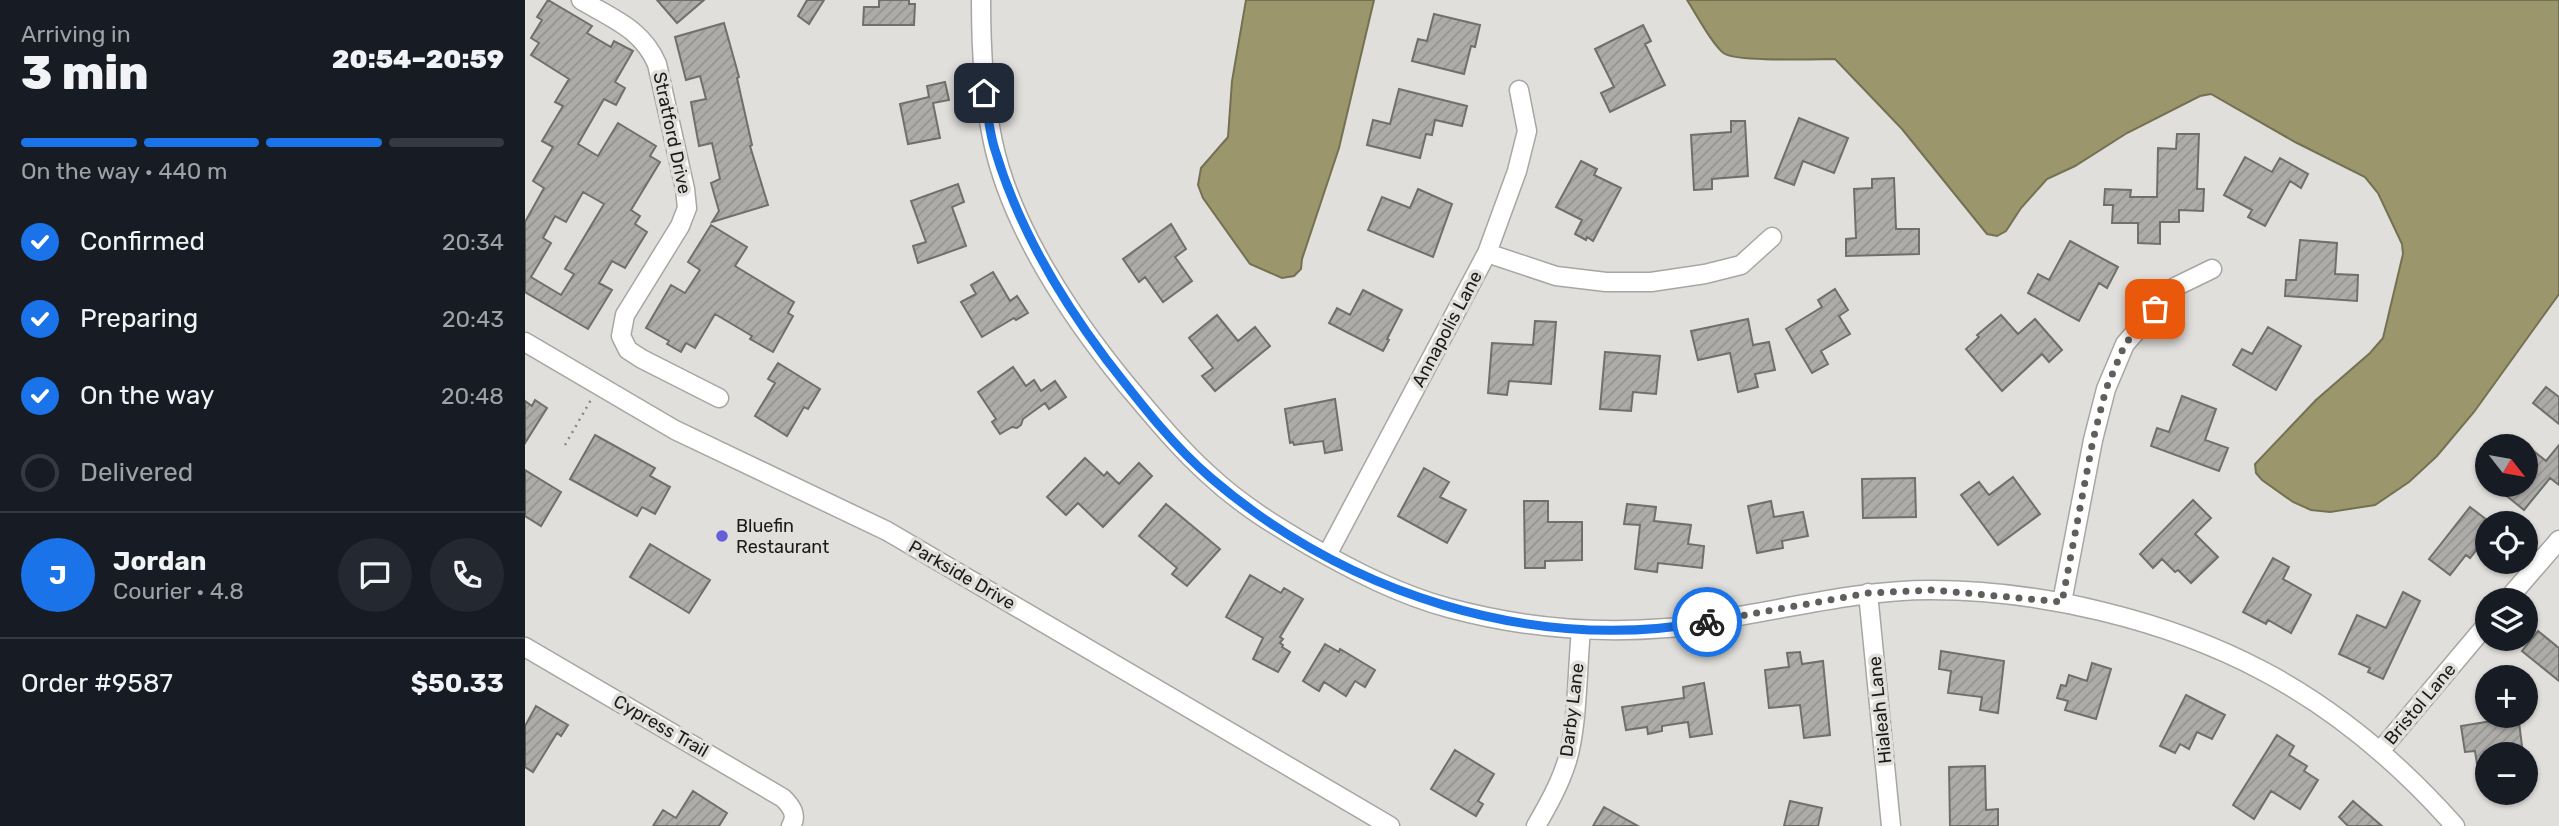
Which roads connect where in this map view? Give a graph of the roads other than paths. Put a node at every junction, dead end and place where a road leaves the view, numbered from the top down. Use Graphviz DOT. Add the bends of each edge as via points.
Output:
graph roads {
  1 [pos="581,0"];
  2 [pos="981,0"];
  3 [pos="1519,90"];
  4 [pos="1772,237"];
  5 [pos="1487,253"];
  6 [pos="2212,269"];
  7 [pos="525,342"];
  8 [pos="719,398"];
  9 [pos="2559,540"];
  10 [pos="1327,555"];
  11 [pos="2517,588"];
  12 [pos="1868,593"];
  13 [pos="2062,602"];
  14 [pos="1581,630"];
  15 [pos="2475,638"];
  16 [pos="525,647"];
  17 [pos="2380,751"];
  18 [pos="792,818"];
  19 [pos="1390,826"];
  20 [pos="1536,826"];
  21 [pos="1891,826"];
  22 [pos="2455,826"];
  1 -- 8 [label="street, Stratford Drive" via="639,35 650,47 685,189 687,208 680,226 625,316 621,336 628,349 642,359"];
  2 -- 10 [label="street" via="984,93 994,148 1014,205 1075,317 1162,428 1209,476 1263,519"];
  3 -- 5 [label="street, Annapolis Lane" via="1527,131"];
  4 -- 5 [label="street" via="1741,265 1651,282 1556,276"];
  5 -- 10 [label="street, Annapolis Lane"];
  6 -- 13 [label="street" via="2175,287 2125,344 2106,389 2093,440"];
  7 -- 19 [label="street, Parkside Drive" via="675,430 887,531"];
  9 -- 11 [label="street"];
  10 -- 14 [label="street" via="1381,584 1447,608"];
  12 -- 13 [label="street" via="1933,590"];
  12 -- 14 [label="street" via="1670,628"];
  12 -- 21 [label="street, Hialeah Lane"];
  13 -- 17 [label="street" via="2195,641 2263,671"];
  14 -- 20 [label="street, Darby Lane" via="1568,759"];
  15 -- 17 [label="street, Bristol Lane"];
  16 -- 18 [label="street, Cypress Trail" via="783,798"];
  17 -- 22 [label="street"];
}
